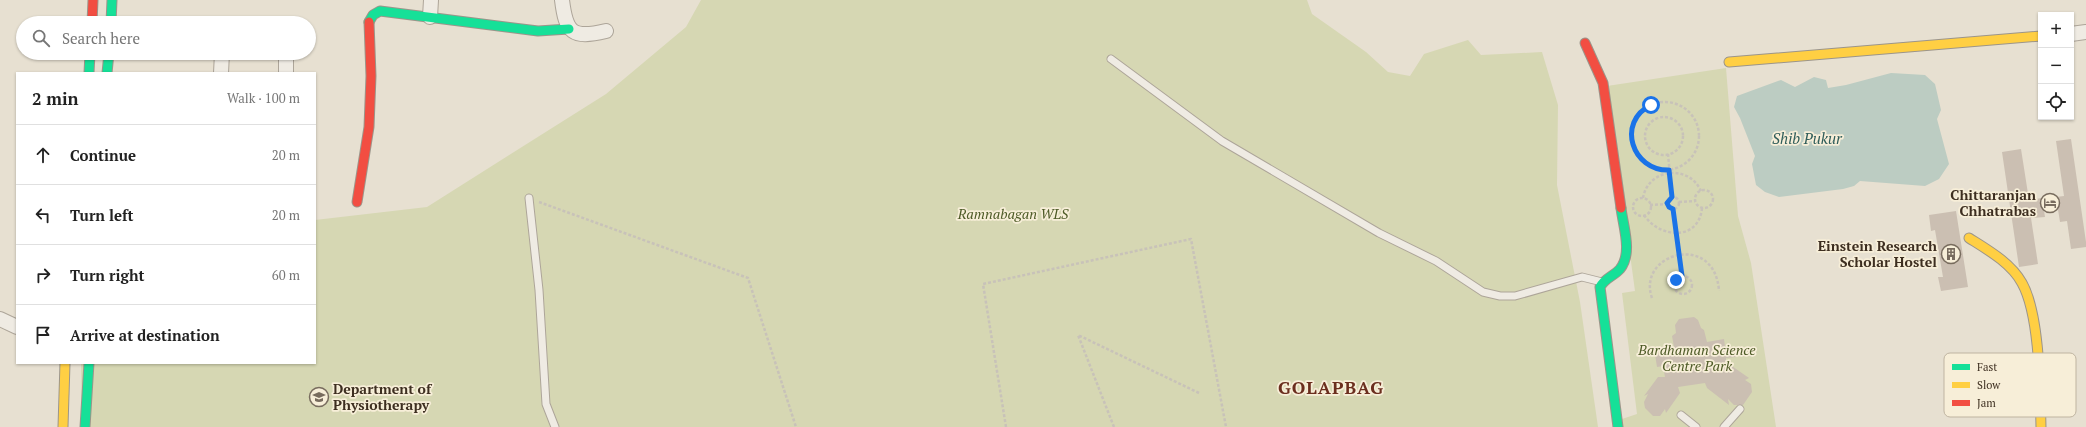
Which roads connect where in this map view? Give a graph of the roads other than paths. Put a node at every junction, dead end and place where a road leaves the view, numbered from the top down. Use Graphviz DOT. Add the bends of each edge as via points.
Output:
graph roads {
  1 [pos="93,0"];
  2 [pos="112,0"];
  3 [pos="431,0"];
  4 [pos="562,0"];
  5 [pos="92,16"];
  6 [pos="111,16"];
  7 [pos="430,17"];
  8 [pos="569,29"];
  9 [pos="606,31"];
  10 [pos="2086,32"];
  11 [pos="2074,34"];
  12 [pos="2038,36"];
  13 [pos="1585,44"];
  14 [pos="1111,59"];
  15 [pos="90,60"];
  16 [pos="109,60"];
  17 [pos="222,60"];
  18 [pos="286,60"];
  19 [pos="1729,62"];
  20 [pos="89,72"];
  21 [pos="108,72"];
  22 [pos="221,72"];
  23 [pos="286,72"];
  24 [pos="529,198"];
  25 [pos="357,202"];
  26 [pos="1969,238"];
  27 [pos="1602,282"];
  28 [pos="0,319"];
  29 [pos="16,327"];
  30 [pos="2036,353"];
  31 [pos="65,364"];
  32 [pos="89,364"];
  33 [pos="1740,409"];
  34 [pos="1681,415"];
  35 [pos="2040,417"];
  36 [pos="64,427"];
  37 [pos="85,427"];
  38 [pos="555,427"];
  39 [pos="1618,427"];
  40 [pos="1696,427"];
  41 [pos="1724,427"];
  42 [pos="2041,427"];
  1 -- 5 [label="street"];
  2 -- 6 [label="street"];
  3 -- 7 [label="street"];
  4 -- 8 [label="street"];
  7 -- 8 [label="street" via="538,31"];
  7 -- 25 [label="street" via="380,12 372,14 369,19 369,127"];
  8 -- 9 [label="street" via="580,35"];
  10 -- 11 [label="street"];
  12 -- 19 [label="street"];
  13 -- 27 [label="street" via="1603,83 1627,251 1621,271"];
  14 -- 27 [label="lane" via="1222,141 1379,233 1436,261 1483,292 1515,296 1582,277"];
  15 -- 20 [label="street"];
  16 -- 21 [label="street"];
  17 -- 22 [label="street"];
  18 -- 23 [label="street"];
  24 -- 38 [label="lane" via="539,290 546,404"];
  26 -- 30 [label="street" via="2003,262 2022,283 2029,302"];
  27 -- 39 [label="street" via="1600,287"];
  28 -- 29 [label="street"];
  31 -- 36 [label="street"];
  32 -- 37 [label="street"];
  33 -- 41 [label="lane"];
  34 -- 40 [label="lane"];
  35 -- 42 [label="street"];
}
